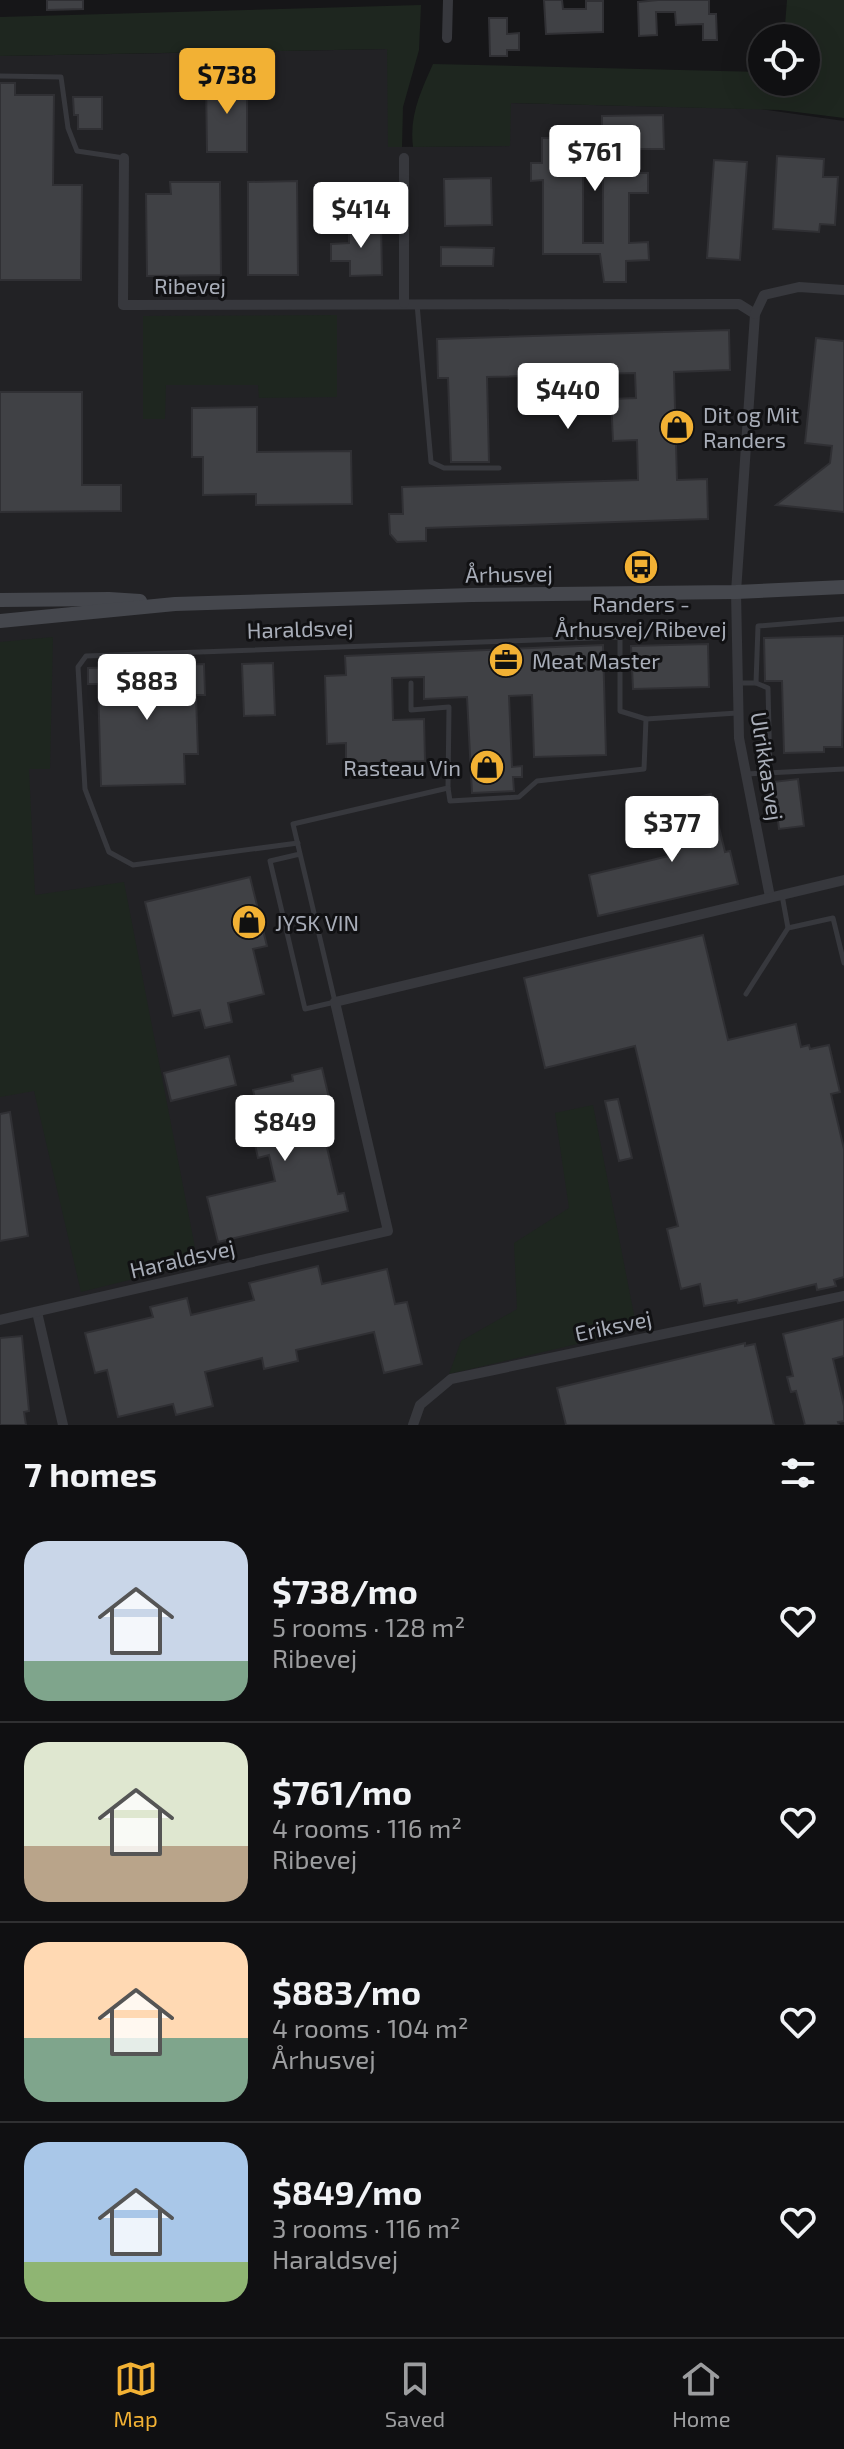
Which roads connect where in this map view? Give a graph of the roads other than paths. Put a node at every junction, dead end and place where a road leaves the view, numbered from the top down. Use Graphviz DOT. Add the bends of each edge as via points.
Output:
graph roads {
  1 [pos="448,0"];
  2 [pos="447,38"];
  3 [pos="0,76"];
  4 [pos="124,158"];
  5 [pos="404,158"];
  6 [pos="844,290"];
  7 [pos="404,303"];
  8 [pos="417,303"];
  9 [pos="755,314"];
  10 [pos="499,468"];
  11 [pos="844,587"];
  12 [pos="736,592"];
  13 [pos="0,602"];
  14 [pos="175,604"];
  15 [pos="844,619"];
  16 [pos="0,621"];
  17 [pos="411,683"];
  18 [pos="738,683"];
  19 [pos="756,683"];
  20 [pos="738,713"];
  21 [pos="646,719"];
  22 [pos="844,769"];
  23 [pos="770,773"];
  24 [pos="745,774"];
  25 [pos="448,788"];
  26 [pos="298,843"];
  27 [pos="300,854"];
  28 [pos="844,880"];
  29 [pos="776,896"];
  30 [pos="788,928"];
  31 [pos="844,963"];
  32 [pos="746,994"];
  33 [pos="335,1002"];
  34 [pos="844,1296"];
  35 [pos="37,1312"];
  36 [pos="0,1320"];
  37 [pos="63,1425"];
  38 [pos="413,1425"];
  1 -- 2 [label="street"];
  3 -- 4 [label="lane" via="61,77 77,151"];
  4 -- 7 [label="street, Ribevej" via="123,305"];
  5 -- 7 [label="street"];
  6 -- 9 [label="street" via="799,287 764,295"];
  7 -- 8 [label="street, Ribevej"];
  8 -- 9 [label="street, Ribevej" via="739,304"];
  8 -- 10 [label="lane" via="431,462 444,468"];
  9 -- 12 [label="street"];
  11 -- 12 [label="main road, Århusvej"];
  12 -- 14 [label="main road, Århusvej"];
  12 -- 18 [label="street, Ulrikkasvej"];
  13 -- 14 [label="main road, Århusvej" via="109,599"];
  14 -- 16 [label="main road, Århusvej"];
  15 -- 19 [label="lane" via="758,626"];
  17 -- 25 [label="lane" via="411,710 449,707"];
  18 -- 19 [label="lane"];
  18 -- 20 [label="street, Ulrikkasvej"];
  19 -- 23 [label="lane" via="768,688"];
  20 -- 21 [label="lane"];
  20 -- 24 [label="street, Ulrikkasvej"];
  21 -- 25 [label="lane" via="644,769 537,781 519,797 450,801"];
  21 -- 26 [label="lane, Haraldsvej" via="620,711 620,637 86,656 78,667 85,789 109,852 133,865"];
  22 -- 23 [label="lane"];
  23 -- 24 [label="lane"];
  24 -- 29 [label="street, Ulrikkasvej"];
  25 -- 26 [label="lane" via="293,824"];
  26 -- 27 [label="lane, Haraldsvej"];
  27 -- 33 [label="lane, Haraldsvej"];
  27 -- 33 [label="lane" via="270,861 305,1009"];
  28 -- 29 [label="street"];
  29 -- 30 [label="lane"];
  29 -- 33 [label="street"];
  30 -- 31 [label="lane" via="833,918"];
  30 -- 32 [label="lane"];
  33 -- 35 [label="street, Haraldsvej" via="388,1231"];
  34 -- 38 [label="street, Eriksvej" via="451,1379 420,1405"];
  35 -- 36 [label="street, Haraldsvej"];
  35 -- 37 [label="street"];
}
